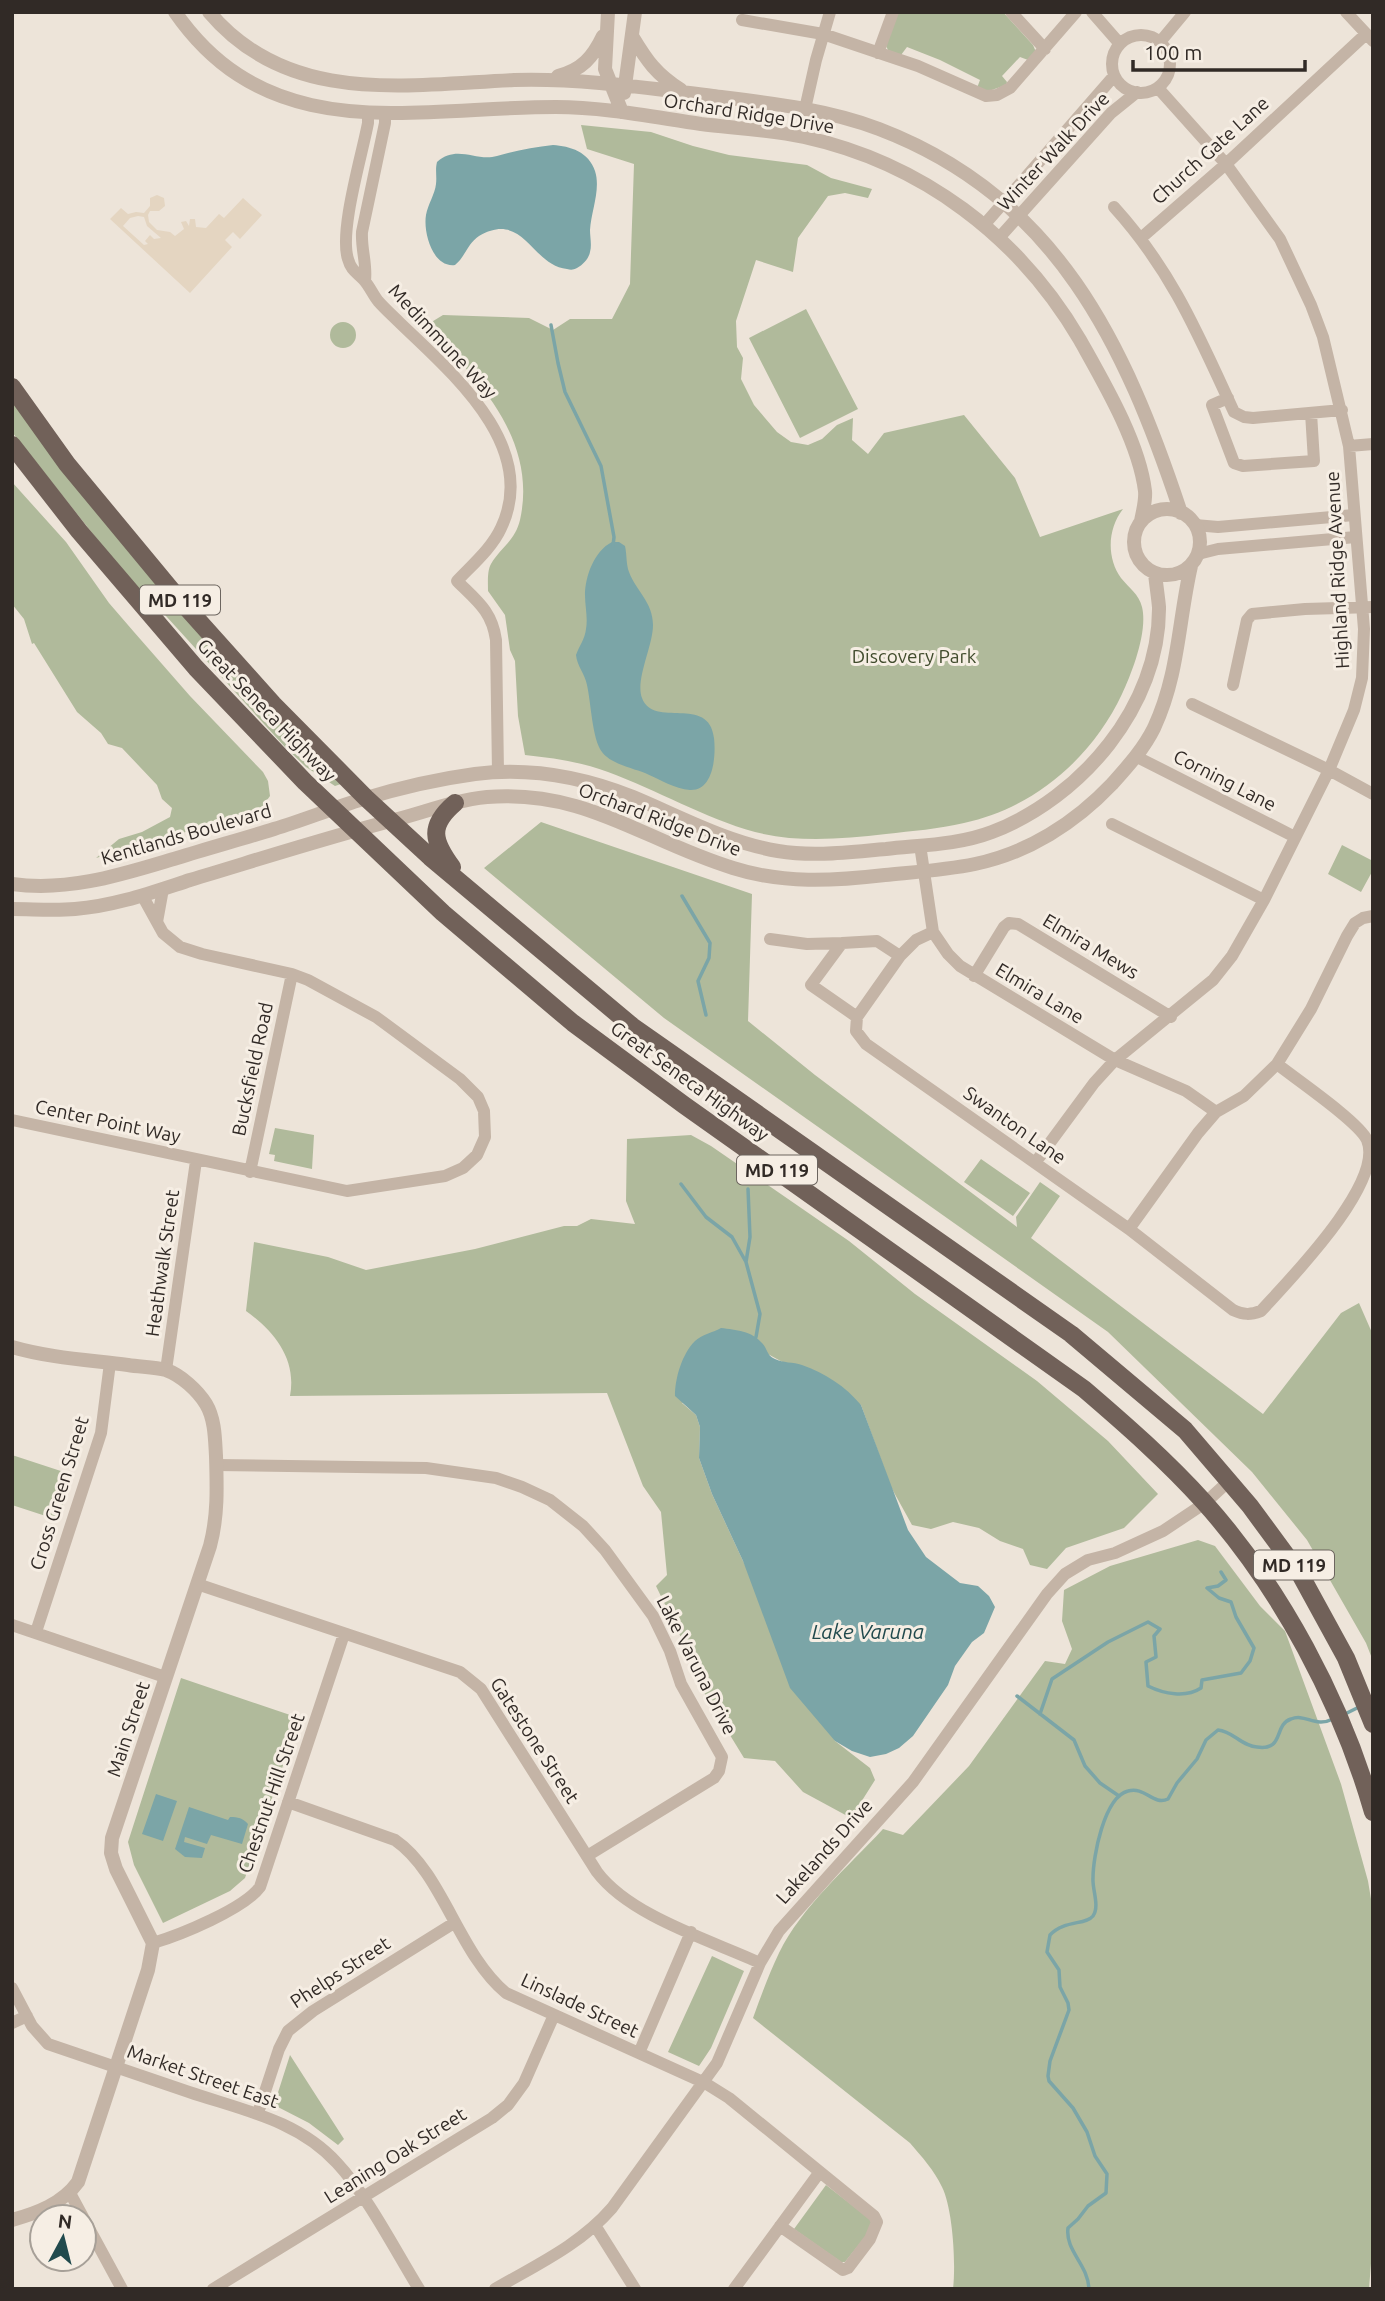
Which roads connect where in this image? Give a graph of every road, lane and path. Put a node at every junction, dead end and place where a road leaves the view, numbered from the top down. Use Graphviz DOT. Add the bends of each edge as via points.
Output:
graph roads {
  1 [pos="175,12"];
  2 [pos="209,12"];
  3 [pos="608,12"];
  4 [pos="635,12"];
  5 [pos="830,12"];
  6 [pos="893,12"];
  7 [pos="1011,12"];
  8 [pos="1076,12"];
  9 [pos="1092,12"];
  10 [pos="1185,12"];
  11 [pos="1346,12"];
  12 [pos="742,20"];
  13 [pos="606,28"];
  14 [pos="823,34"];
  15 [pos="632,36"];
  16 [pos="1369,38"];
  17 [pos="1160,42"];
  18 [pos="1120,44"];
  19 [pos="1045,50"];
  20 [pos="878,53"];
  21 [pos="1114,76"];
  22 [pos="543,79"];
  23 [pos="610,83"];
  24 [pos="625,85"];
  25 [pos="1158,88"];
  26 [pos="1137,92"];
  27 [pos="685,93"];
  28 [pos="805,109"];
  29 [pos="368,112"];
  30 [pos="385,112"];
  31 [pos="622,112"];
  32 [pos="1226,164"];
  33 [pos="1003,203"];
  34 [pos="1114,207"];
  35 [pos="1018,216"];
  36 [pos="985,225"];
  37 [pos="1141,237"];
  38 [pos="999,238"];
  39 [pos="365,280"];
  40 [pos="12,387"];
  41 [pos="1228,398"];
  42 [pos="1342,410"];
  43 [pos="1311,413"];
  44 [pos="1373,444"];
  45 [pos="12,445"];
  46 [pos="1349,446"];
  47 [pos="1181,513"];
  48 [pos="1354,514"];
  49 [pos="1142,521"];
  50 [pos="1195,525"];
  51 [pos="1356,537"];
  52 [pos="1194,560"];
  53 [pos="1155,573"];
  54 [pos="1368,607"];
  55 [pos="1233,685"];
  56 [pos="1192,704"];
  57 [pos="1137,757"];
  58 [pos="1329,770"];
  59 [pos="498,772"];
  60 [pos="1373,794"];
  61 [pos="366,798"];
  62 [pos="455,803"];
  63 [pos="334,808"];
  64 [pos="391,821"];
  65 [pos="1112,824"];
  66 [pos="356,829"];
  67 [pos="1295,837"];
  68 [pos="920,845"];
  69 [pos="923,871"];
  70 [pos="12,884"];
  71 [pos="163,888"];
  72 [pos="142,895"];
  73 [pos="1264,900"];
  74 [pos="489,908"];
  75 [pos="12,909"];
  76 [pos="1373,916"];
  77 [pos="157,922"];
  78 [pos="933,932"];
  79 [pos="770,939"];
  80 [pos="842,943"];
  81 [pos="900,956"];
  82 [pos="292,974"];
  83 [pos="974,976"];
  84 [pos="857,1017"];
  85 [pos="1171,1017"];
  86 [pos="1115,1060"];
  87 [pos="1277,1064"];
  88 [pos="1216,1112"];
  89 [pos="12,1120"];
  90 [pos="196,1161"];
  91 [pos="1035,1163"];
  92 [pos="250,1172"];
  93 [pos="1129,1229"];
  94 [pos="12,1347"];
  95 [pos="110,1363"];
  96 [pos="166,1370"];
  97 [pos="216,1465"];
  98 [pos="1228,1481"];
  99 [pos="1205,1503"];
  100 [pos="197,1584"];
  101 [pos="12,1625"];
  102 [pos="36,1632"];
  103 [pos="344,1634"];
  104 [pos="165,1677"];
  105 [pos="1373,1724"];
  106 [pos="288,1802"];
  107 [pos="1373,1812"];
  108 [pos="587,1856"];
  109 [pos="454,1923"];
  110 [pos="691,1932"];
  111 [pos="153,1942"];
  112 [pos="760,1963"];
  113 [pos="12,1988"];
  114 [pos="554,2015"];
  115 [pos="27,2016"];
  116 [pos="12,2023"];
  117 [pos="639,2053"];
  118 [pos="116,2067"];
  119 [pos="705,2082"];
  120 [pos="258,2113"];
  121 [pos="819,2173"];
  122 [pos="70,2193"];
  123 [pos="363,2198"];
  124 [pos="76,2203"];
  125 [pos="12,2220"];
  126 [pos="780,2226"];
  127 [pos="596,2227"];
  128 [pos="98,2244"];
  129 [pos="122,2289"];
  130 [pos="213,2289"];
  131 [pos="419,2289"];
  132 [pos="495,2289"];
  133 [pos="635,2289"];
  134 [pos="734,2289"];
  1 -- 29 [label="street, Orchard Ridge Drive" via="217,59 260,88 290,101"];
  2 -- 22 [label="street, Orchard Ridge Drive" via="258,56 329,82 400,85"];
  3 -- 13 [label="street"];
  4 -- 15 [label="street"];
  5 -- 14 [label="street"];
  6 -- 20 [label="street"];
  7 -- 19 [label="street"];
  8 -- 19 [label="street"];
  9 -- 18 [label="street"];
  10 -- 17 [label="street"];
  11 -- 16 [label="street"];
  12 -- 14 [label="street"];
  13 -- 22 [label="street" via="583,66"];
  13 -- 23 [label="street" via="605,63"];
  14 -- 20 [label="street"];
  14 -- 28 [label="street"];
  15 -- 24 [label="street"];
  15 -- 27 [label="street" via="662,79"];
  16 -- 32 [label="street, Church Gate Lane"];
  17 -- 18 [label="street" via="1136,35"];
  17 -- 25 [label="street" via="1169,66"];
  18 -- 21 [label="street" via="1112,56"];
  19 -- 20 [label="street" via="1010,88 986,96"];
  21 -- 26 [label="street" via="1125,88"];
  21 -- 33 [label="street, Winter Walk Drive"];
  22 -- 23 [label="street, Orchard Ridge Drive"];
  23 -- 24 [label="street, Orchard Ridge Drive"];
  23 -- 31 [label="street"];
  24 -- 27 [label="street, Orchard Ridge Drive"];
  24 -- 31 [label="street"];
  25 -- 26 [label="street"];
  25 -- 32 [label="street, Highland Ridge Avenue"];
  26 -- 35 [label="street, Winter Walk Drive" via="1111,113"];
  27 -- 28 [label="street, Orchard Ridge Drive"];
  28 -- 33 [label="street, Orchard Ridge Drive" via="904,139 958,168"];
  29 -- 30 [label="street, Orchard Ridge Drive"];
  29 -- 39 [label="street, Medimmune Way" via="345,243 354,272"];
  30 -- 31 [label="street, Orchard Ridge Drive" via="559,107"];
  30 -- 39 [label="street, Medimmune Way" via="362,232"];
  31 -- 36 [label="street, Orchard Ridge Drive" via="802,137 847,149 933,188"];
  32 -- 37 [label="street, Church Gate Lane"];
  32 -- 42 [label="street, Highland Ridge Avenue" via="1280,239 1297,272 1323,337"];
  33 -- 35 [label="street, Orchard Ridge Drive"];
  33 -- 36 [label="street, Winter Walk Drive"];
  34 -- 37 [label="street"];
  35 -- 38 [label="street, Winter Walk Drive"];
  35 -- 47 [label="street, Orchard Ridge Drive" via="1085,295 1114,345 1142,404"];
  36 -- 38 [label="street, Orchard Ridge Drive"];
  37 -- 41 [label="street" via="1182,301"];
  38 -- 49 [label="street, Orchard Ridge Drive" via="1064,314 1104,383 1139,461 1145,494"];
  39 -- 59 [label="street, Medimmune Way" via="384,307 475,398 498,437 508,466 511,493 500,530 457,581 494,623"];
  40 -- 61 [label="main road, Great Seneca Highway / MD 119" via="67,464 178,598"];
  41 -- 43 [label="street" via="1234,412 1244,417"];
  41 -- 43 [label="street" via="1212,405 1234,463 1243,466 1314,461"];
  42 -- 43 [label="street"];
  42 -- 46 [label="street, Highland Ridge Avenue"];
  44 -- 46 [label="street"];
  45 -- 63 [label="main road, Great Seneca Highway / MD 119" via="196,668"];
  46 -- 48 [label="street, Highland Ridge Avenue"];
  47 -- 49 [label="street" via="1161,509"];
  47 -- 50 [label="street"];
  48 -- 50 [label="street" via="1218,527"];
  48 -- 51 [label="street, Highland Ridge Avenue"];
  49 -- 53 [label="street" via="1133,539 1136,555"];
  50 -- 52 [label="street" via="1200,538"];
  51 -- 52 [label="street" via="1220,549"];
  51 -- 54 [label="street, Highland Ridge Avenue"];
  52 -- 53 [label="street" via="1181,572"];
  52 -- 57 [label="street, Orchard Ridge Drive" via="1182,606 1173,680"];
  53 -- 68 [label="street, Orchard Ridge Drive" via="1158,607 1151,661 1139,695 1115,737 1082,775 1035,811 992,832 957,842"];
  54 -- 55 [label="street" via="1252,614"];
  54 -- 58 [label="street, Highland Ridge Avenue" via="1362,678"];
  56 -- 58 [label="street"];
  57 -- 67 [label="street, Corning Lane"];
  57 -- 69 [label="street, Orchard Ridge Drive" via="1094,802 1048,835 976,864"];
  58 -- 60 [label="street"];
  58 -- 67 [label="street, Highland Ridge Avenue"];
  59 -- 61 [label="street, Orchard Ridge Drive"];
  59 -- 68 [label="street, Orchard Ridge Drive" via="579,780 631,796 721,836 781,851 840,853"];
  61 -- 63 [label="street, Kentlands Boulevard"];
  61 -- 64 [label="main road, Great Seneca Highway / MD 119"];
  62 -- 64 [label="street, Orchard Ridge Drive"];
  62 -- 69 [label="street, Orchard Ridge Drive" via="517,796 557,800 605,815 713,861 773,877 819,881"];
  62 -- 74 [label="main road" via="438,824 438,848"];
  63 -- 66 [label="main road, Great Seneca Highway / MD 119"];
  63 -- 70 [label="street, Kentlands Boulevard" via="104,879 62,886"];
  64 -- 66 [label="street, Orchard Ridge Drive"];
  64 -- 74 [label="main road, Great Seneca Highway / MD 119"];
  65 -- 73 [label="street"];
  66 -- 71 [label="street"];
  66 -- 99 [label="main road, Great Seneca Highway / MD 119" via="443,914 573,1023 1084,1389"];
  67 -- 73 [label="street, Highland Ridge Avenue"];
  68 -- 69 [label="street, Elmira Lane"];
  69 -- 78 [label="street, Elmira Lane"];
  71 -- 72 [label="street"];
  71 -- 77 [label="street"];
  72 -- 75 [label="street" via="75,909"];
  72 -- 77 [label="street, Center Point Way"];
  73 -- 85 [label="street, Highland Ridge Avenue" via="1213,980"];
  74 -- 98 [label="main road, Great Seneca Highway / MD 119" via="632,1026 1071,1334 1185,1430"];
  76 -- 87 [label="street" via="1355,923"];
  77 -- 82 [label="street, Center Point Way" via="171,941 190,951"];
  78 -- 81 [label="street" via="916,940"];
  78 -- 83 [label="street, Elmira Lane" via="948,954"];
  79 -- 80 [label="street"];
  80 -- 81 [label="street" via="877,941"];
  80 -- 84 [label="street" via="811,985"];
  81 -- 84 [label="street"];
  82 -- 92 [label="street, Bucksfield Road"];
  82 -- 92 [label="street, Center Point Way" via="376,1017 468,1085 482,1104 485,1137 477,1156 452,1174 358,1191"];
  83 -- 85 [label="street, Elmira Mews" via="1004,927 1018,924"];
  83 -- 86 [label="street, Elmira Lane"];
  84 -- 91 [label="street, Swanton Lane" via="856,1031 866,1044"];
  85 -- 86 [label="street, Highland Ridge Avenue"];
  86 -- 88 [label="street, Elmira Lane" via="1186,1091"];
  86 -- 91 [label="street, Highland Ridge Avenue"];
  87 -- 88 [label="street" via="1244,1096"];
  87 -- 93 [label="street, Swanton Lane" via="1355,1125 1367,1139 1371,1154 1370,1167 1322,1245 1261,1311 1252,1315 1233,1310"];
  88 -- 93 [label="street"];
  89 -- 90 [label="street, Center Point Way"];
  90 -- 92 [label="street, Center Point Way"];
  90 -- 96 [label="street, Heathwalk Street"];
  91 -- 93 [label="street, Swanton Lane"];
  94 -- 95 [label="street, Main Street"];
  95 -- 96 [label="street, Main Street"];
  95 -- 102 [label="street, Cross Green Street" via="101,1433"];
  96 -- 97 [label="street, Main Street" via="186,1382 207,1405 215,1432"];
  97 -- 100 [label="street, Main Street" via="215,1527"];
  97 -- 108 [label="street, Lake Varuna Drive" via="463,1472 541,1495 583,1526 653,1616 681,1684 722,1757 714,1778"];
  98 -- 99 [label="street, Lakelands Drive"];
  98 -- 105 [label="main road, Great Seneca Highway / MD 119" via="1300,1574 1346,1658"];
  99 -- 107 [label="main road, Great Seneca Highway / MD 119" via="1279,1601 1314,1666"];
  99 -- 112 [label="street, Lakelands Drive" via="1163,1531 1088,1560 1065,1574 913,1782 788,1919"];
  100 -- 103 [label="street, Gatestone Street"];
  100 -- 104 [label="street, Main Street"];
  101 -- 102 [label="street"];
  102 -- 104 [label="street"];
  103 -- 106 [label="street, Chestnut Hill Street"];
  103 -- 108 [label="street, Gatestone Street" via="460,1672 481,1689"];
  104 -- 111 [label="street, Main Street" via="111,1853"];
  106 -- 109 [label="street, Linslade Street" via="405,1846"];
  106 -- 111 [label="street, Chestnut Hill Street" via="254,1896"];
  108 -- 110 [label="street, Gatestone Street" via="612,1891"];
  109 -- 114 [label="street, Linslade Street" via="497,1985"];
  109 -- 120 [label="street, Phelps Street" via="288,2031"];
  110 -- 112 [label="street, Gatestone Street"];
  110 -- 117 [label="street"];
  111 -- 118 [label="street"];
  112 -- 119 [label="street, Lakelands Drive"];
  113 -- 115 [label="street, Market Street East"];
  114 -- 117 [label="street, Linslade Street"];
  114 -- 123 [label="street, Leaning Oak Street" via="524,2083 508,2105"];
  115 -- 116 [label="street"];
  115 -- 118 [label="street, Market Street East" via="48,2044"];
  117 -- 119 [label="street, Linslade Street"];
  118 -- 120 [label="street, Market Street East"];
  118 -- 122 [label="street" via="83,2170"];
  119 -- 121 [label="street, Linslade Street"];
  119 -- 127 [label="street, Lakelands Drive"];
  120 -- 123 [label="street, Market Street East" via="323,2149"];
  121 -- 126 [label="street"];
  121 -- 126 [label="street, Linslade Street" via="877,2222 865,2246 843,2270"];
  122 -- 124 [label="street"];
  122 -- 125 [label="street"];
  123 -- 130 [label="street, Leaning Oak Street"];
  123 -- 131 [label="street, Market Street East"];
  126 -- 134 [label="street"];
  127 -- 132 [label="street, Lakelands Drive"];
  127 -- 133 [label="street"];
  128 -- 129 [label="street"];
}
